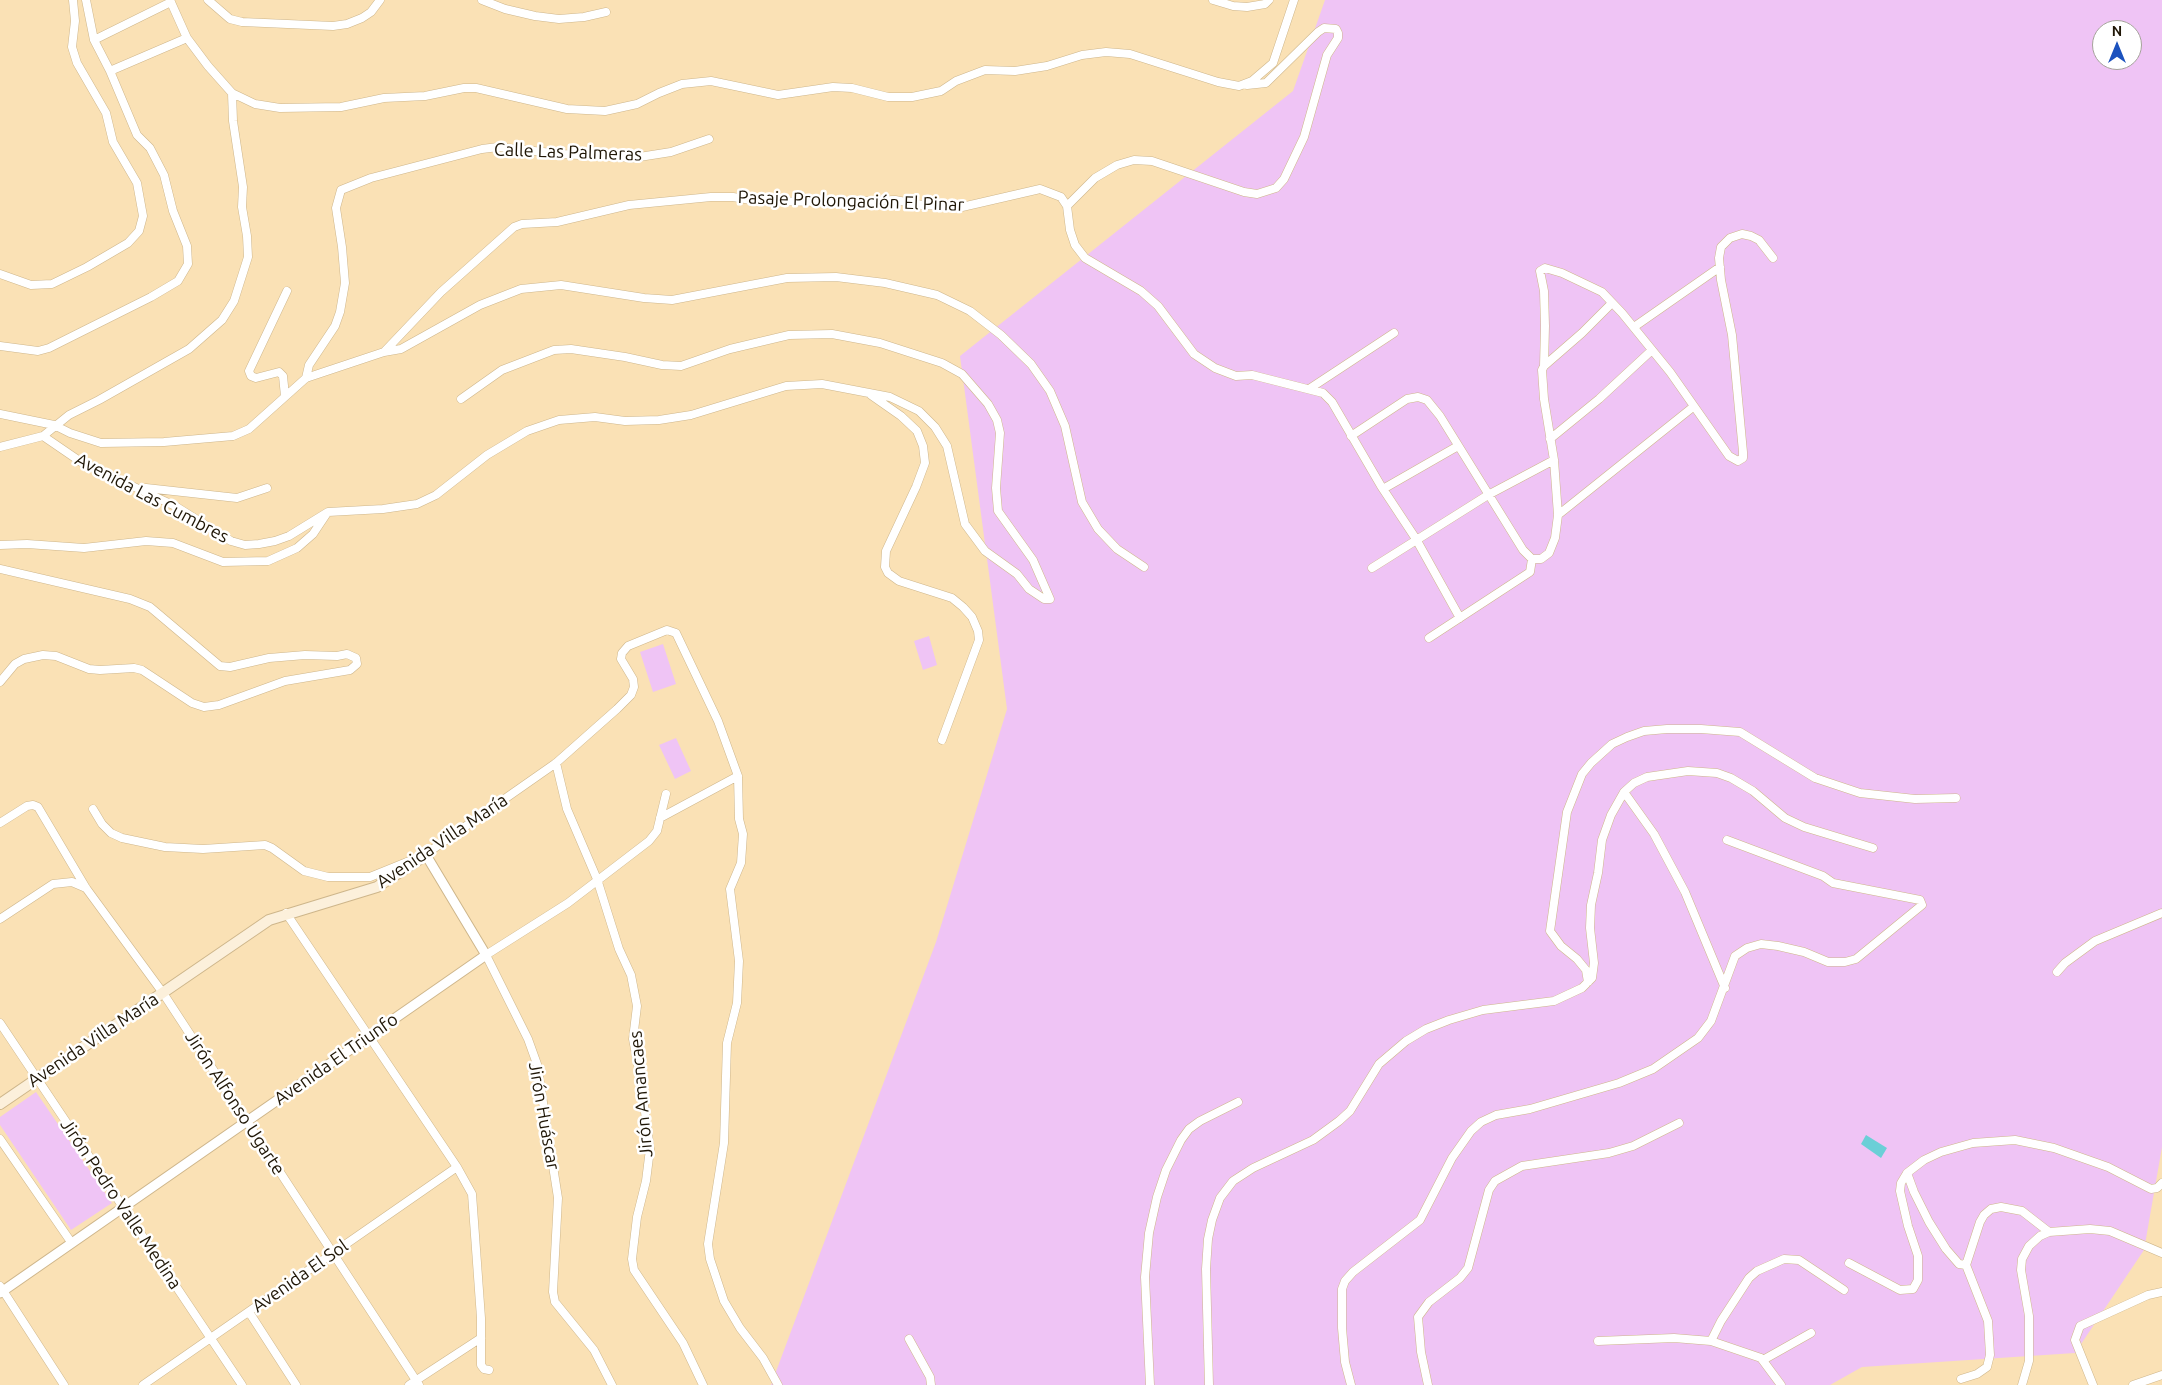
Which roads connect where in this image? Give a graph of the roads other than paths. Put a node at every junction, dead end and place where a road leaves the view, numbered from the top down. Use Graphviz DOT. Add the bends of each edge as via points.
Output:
graph roads {
  1 [pos="71,0"];
  2 [pos="86,0"];
  3 [pos="208,0"];
  4 [pos="380,0"];
  5 [pos="482,0"];
  6 [pos="1213,0"];
  7 [pos="1269,0"];
  8 [pos="1294,0"];
  9 [pos="171,1"];
  10 [pos="606,12"];
  11 [pos="187,38"];
  12 [pos="94,40"];
  13 [pos="110,71"];
  14 [pos="1239,86"];
  15 [pos="232,93"];
  16 [pos="709,139"];
  17 [pos="1067,206"];
  18 [pos="1773,258"];
  19 [pos="1720,267"];
  20 [pos="0,274"];
  21 [pos="287,291"];
  22 [pos="1612,303"];
  23 [pos="1634,328"];
  24 [pos="1394,333"];
  25 [pos="0,346"];
  26 [pos="1652,350"];
  27 [pos="384,352"];
  28 [pos="1544,366"];
  29 [pos="306,378"];
  30 [pos="1309,389"];
  31 [pos="868,392"];
  32 [pos="285,396"];
  33 [pos="462,399"];
  34 [pos="1693,407"];
  35 [pos="0,414"];
  36 [pos="54,426"];
  37 [pos="43,436"];
  38 [pos="1351,436"];
  39 [pos="1550,439"];
  40 [pos="1458,446"];
  41 [pos="0,447"];
  42 [pos="1554,460"];
  43 [pos="139,487"];
  44 [pos="267,488"];
  45 [pos="1383,489"];
  46 [pos="1488,495"];
  47 [pos="328,512"];
  48 [pos="1558,515"];
  49 [pos="1416,539"];
  50 [pos="0,545"];
  51 [pos="1532,559"];
  52 [pos="1144,567"];
  53 [pos="1372,568"];
  54 [pos="0,569"];
  55 [pos="1460,618"];
  56 [pos="1429,638"];
  57 [pos="0,682"];
  58 [pos="942,740"];
  59 [pos="556,763"];
  60 [pos="738,776"];
  61 [pos="1624,792"];
  62 [pos="666,794"];
  63 [pos="1956,798"];
  64 [pos="92,809"];
  65 [pos="660,818"];
  66 [pos="0,823"];
  67 [pos="1727,840"];
  68 [pos="1873,848"];
  69 [pos="426,855"];
  70 [pos="597,879"];
  71 [pos="86,888"];
  72 [pos="2162,912"];
  73 [pos="286,913"];
  74 [pos="0,919"];
  75 [pos="486,955"];
  76 [pos="2057,972"];
  77 [pos="1588,982"];
  78 [pos="1725,988"];
  79 [pos="162,993"];
  80 [pos="0,1024"];
  81 [pos="368,1037"];
  82 [pos="37,1078"];
  83 [pos="1238,1102"];
  84 [pos="0,1104"];
  85 [pos="247,1120"];
  86 [pos="1679,1123"];
  87 [pos="0,1139"];
  88 [pos="457,1167"];
  89 [pos="1907,1173"];
  90 [pos="2162,1183"];
  91 [pos="123,1206"];
  92 [pos="2049,1232"];
  93 [pos="71,1242"];
  94 [pos="333,1253"];
  95 [pos="2162,1254"];
  96 [pos="1849,1263"];
  97 [pos="1966,1265"];
  98 [pos="1,1290"];
  99 [pos="1844,1290"];
  100 [pos="2162,1292"];
  101 [pos="248,1312"];
  102 [pos="1812,1333"];
  103 [pos="211,1338"];
  104 [pos="481,1338"];
  105 [pos="909,1339"];
  106 [pos="1598,1341"];
  107 [pos="1711,1341"];
  108 [pos="1763,1360"];
  109 [pos="488,1370"];
  110 [pos="2162,1375"];
  111 [pos="1961,1379"];
  112 [pos="415,1383"];
  113 [pos="64,1385"];
  114 [pos="143,1385"];
  115 [pos="242,1385"];
  116 [pos="296,1385"];
  117 [pos="612,1385"];
  118 [pos="703,1385"];
  119 [pos="778,1385"];
  120 [pos="931,1385"];
  121 [pos="1150,1385"];
  122 [pos="1209,1385"];
  123 [pos="1351,1385"];
  124 [pos="1428,1385"];
  125 [pos="1781,1385"];
  126 [pos="2022,1385"];
  127 [pos="2093,1385"];
  128 [pos="2133,1385"];
  1 -- 20 [label="street" via="75,21 72,47 77,63 106,113 113,142 137,183 143,216 139,231 128,243 52,284 31,286"];
  2 -- 12 [label="street"];
  3 -- 4 [label="street" via="230,19 242,22 333,26 362,18"];
  5 -- 10 [label="street" via="505,9 559,19"];
  6 -- 7 [label="street" via="1247,7 1265,4"];
  8 -- 14 [label="street" via="1273,63 1252,81"];
  9 -- 11 [label="street"];
  9 -- 12 [label="street"];
  11 -- 13 [label="street"];
  11 -- 15 [label="street"];
  12 -- 13 [label="street"];
  13 -- 25 [label="street" via="137,135 150,148 164,175 173,211 187,246 188,264 178,281 49,348 38,351"];
  14 -- 15 [label="street" via="1130,54 1106,52 1015,71 985,70 956,81 941,91 912,97 888,97 833,87 778,95 711,81 682,84 637,104 605,111 567,109 476,88 341,106 280,108 255,104"];
  14 -- 17 [label="street" via="1266,83 1318,32 1324,28 1336,29 1338,38 1327,55 1304,137 1284,179 1276,188 1256,194 1244,192 1152,161 1134,160 1117,164 1095,178"];
  15 -- 36 [label="street" via="248,257 234,301 222,320 189,348"];
  16 -- 29 [label="street, Calle Las Palmeras" via="671,152 633,158 498,147 482,149 372,178 341,190 336,208 345,283 340,312 309,365"];
  17 -- 27 [label="street, Pasaje Prolongación El Pinar" via="1061,197 1040,189 962,207 895,200 757,201 711,197 629,205 557,222 522,224 504,236 442,292"];
  17 -- 30 [label="street" via="1075,245 1085,258 1141,291 1158,306 1194,354 1215,368 1236,376 1252,375"];
  18 -- 19 [label="street" via="1759,240 1742,234 1730,238 1721,247"];
  19 -- 23 [label="street"];
  19 -- 34 [label="street" via="1732,335 1743,458 1738,461 1728,456"];
  21 -- 32 [label="street" via="249,371 256,378 279,372"];
  22 -- 23 [label="street"];
  22 -- 28 [label="street"];
  22 -- 28 [label="street" via="1602,292 1562,273 1545,268 1540,270 1544,291"];
  23 -- 26 [label="street"];
  24 -- 30 [label="street"];
  26 -- 34 [label="street"];
  26 -- 39 [label="street"];
  27 -- 29 [label="street"];
  27 -- 52 [label="street" via="401,348 480,305 521,289 562,285 672,300 787,278 836,277 885,283 937,295 970,312 1001,335 1031,364 1050,390 1065,426 1082,502 1098,529 1117,549"];
  28 -- 39 [label="street" via="1544,399"];
  29 -- 32 [label="street"];
  30 -- 38 [label="street" via="1324,393"];
  31 -- 33 [label="street, Avenida Las Cumbres" via="890,397 919,411 934,427 947,446 965,524 985,551 1017,574 1029,589 1044,600 1050,600 1033,560 998,511 1000,433 997,420 988,404 962,374 942,363 880,343 832,334 789,335 730,349 680,366 571,349 554,350 502,370"];
  31 -- 47 [label="street, Avenida Las Cumbres" via="822,384 786,386 691,415 659,420 624,421 595,417 559,420 527,431 487,455 436,495 417,504"];
  31 -- 58 [label="street" via="918,431 925,463 886,551 885,567 899,581 952,598 972,617 978,631 979,640"];
  32 -- 36 [label="street" via="249,429 233,436 101,443"];
  34 -- 48 [label="street"];
  35 -- 36 [label="street"];
  36 -- 37 [label="street"];
  37 -- 41 [label="street"];
  37 -- 43 [label="street, Avenida Las Cumbres" via="81,462"];
  38 -- 40 [label="street" via="1407,399 1418,397 1427,400"];
  38 -- 45 [label="street"];
  39 -- 42 [label="street"];
  40 -- 45 [label="street"];
  40 -- 46 [label="street"];
  42 -- 46 [label="street"];
  42 -- 48 [label="street"];
  43 -- 44 [label="street" via="237,498"];
  43 -- 47 [label="street, Avenida Las Cumbres" via="231,541 245,545 275,542"];
  45 -- 49 [label="street"];
  46 -- 49 [label="street"];
  46 -- 51 [label="street"];
  47 -- 50 [label="street" via="313,534 297,548 268,561 223,562 173,543 146,541 84,548"];
  48 -- 51 [label="street" via="1549,553 1541,559"];
  49 -- 53 [label="street"];
  49 -- 55 [label="street"];
  51 -- 55 [label="street" via="1530,572"];
  54 -- 57 [label="street" via="130,599 150,607 220,666 230,667 269,658 347,654 356,658 358,664 350,670 285,681 219,705 204,707 192,703 142,670 89,669 56,656 24,659"];
  55 -- 56 [label="street"];
  59 -- 60 [label="street, Avenida Villa María" via="631,695 633,679 621,659 625,648 667,630 673,631 687,655 718,721"];
  59 -- 69 [label="street, Avenida Villa María"];
  59 -- 70 [label="street, Jirón Amancaes" via="567,809"];
  60 -- 65 [label="street"];
  60 -- 119 [label="street" via="739,820 743,834 740,863 730,889 739,961 737,1002 727,1043 724,1143 708,1244 724,1302"];
  61 -- 68 [label="street" via="1646,777 1688,771 1717,772 1753,791 1785,818"];
  61 -- 77 [label="street" via="1602,840 1591,905 1594,963 1592,978"];
  61 -- 78 [label="street" via="1654,834 1685,892"];
  62 -- 65 [label="street, Avenida El Triunfo"];
  63 -- 77 [label="street" via="1915,799 1860,793 1815,778 1740,732 1667,730 1627,736 1612,744 1591,763 1579,781 1567,812 1550,930 1561,946 1586,970"];
  64 -- 69 [label="street" via="102,824 122,838 165,847 203,850 265,845 304,872 328,877 370,876"];
  65 -- 70 [label="street, Avenida El Triunfo" via="657,831 649,841"];
  66 -- 71 [label="street, Jirón Alfonso Ugarte" via="27,806 38,807"];
  67 -- 78 [label="street" via="1823,876 1832,883 1923,903 1856,959 1845,962 1828,962 1778,946 1761,944 1747,948 1735,956"];
  69 -- 73 [label="main road, Avenida Villa María" via="377,888"];
  69 -- 75 [label="street, Jirón Huáscar"];
  70 -- 75 [label="street, Avenida El Triunfo" via="568,903"];
  70 -- 118 [label="street, Jirón Amancaes" via="619,949 631,975 637,1006 633,1039 650,1149 637,1218 632,1259 634,1270 683,1342"];
  71 -- 74 [label="street" via="72,882 53,884"];
  71 -- 79 [label="street, Jirón Alfonso Ugarte"];
  72 -- 76 [label="street" via="2095,940"];
  73 -- 79 [label="main road, Avenida Villa María" via="269,920"];
  73 -- 81 [label="street"];
  75 -- 81 [label="street, Avenida El Triunfo"];
  75 -- 117 [label="street, Jirón Huáscar" via="537,1064 558,1198 555,1302 594,1350"];
  77 -- 122 [label="street" via="1554,1001 1483,1010 1426,1028 1380,1064 1340,1121 1313,1140 1233,1181 1220,1198 1208,1238"];
  78 -- 123 [label="street" via="1711,1021 1698,1038 1653,1069 1619,1083 1530,1109 1496,1115 1471,1131 1452,1158 1420,1220 1345,1281 1342,1328"];
  79 -- 82 [label="main road, Avenida Villa María"];
  79 -- 85 [label="street, Jirón Alfonso Ugarte"];
  80 -- 82 [label="street, Jirón Pedro Valle Medina"];
  81 -- 85 [label="street, Avenida El Triunfo"];
  81 -- 88 [label="street"];
  82 -- 84 [label="main road, Avenida Villa María"];
  82 -- 91 [label="street, Jirón Pedro Valle Medina"];
  83 -- 121 [label="street" via="1189,1129 1166,1170 1157,1197 1149,1233 1145,1277"];
  85 -- 91 [label="street, Avenida El Triunfo"];
  85 -- 94 [label="street, Jirón Alfonso Ugarte"];
  86 -- 124 [label="street" via="1633,1146 1609,1153 1522,1166 1495,1182 1489,1190 1468,1268 1429,1302 1418,1317"];
  87 -- 93 [label="street"];
  88 -- 94 [label="street, Avenida El Sol"];
  88 -- 104 [label="street" via="472,1194"];
  89 -- 90 [label="street" via="1941,1152 1973,1143 2015,1140 2054,1148 2099,1164 2152,1189"];
  89 -- 96 [label="street" via="1900,1191 1918,1256 1918,1280 1913,1289 1900,1290"];
  89 -- 97 [label="street" via="1946,1249 1959,1264"];
  91 -- 93 [label="street, Avenida El Triunfo"];
  91 -- 103 [label="street, Jirón Pedro Valle Medina"];
  92 -- 95 [label="street" via="2110,1231"];
  92 -- 97 [label="street" via="2022,1211 2002,1206 1991,1209 1980,1222"];
  92 -- 126 [label="street" via="2029,1246 2022,1259 2029,1325 2029,1361"];
  93 -- 98 [label="street, Avenida El Triunfo"];
  94 -- 101 [label="street, Avenida El Sol"];
  94 -- 112 [label="street, Jirón Alfonso Ugarte"];
  97 -- 111 [label="street" via="1988,1321 1990,1355 1987,1367"];
  98 -- 113 [label="street"];
  99 -- 107 [label="street" via="1799,1260 1784,1259 1749,1278"];
  100 -- 127 [label="street" via="2148,1295 2080,1326 2075,1340"];
  101 -- 103 [label="street, Avenida El Sol"];
  101 -- 116 [label="street"];
  102 -- 108 [label="street"];
  103 -- 114 [label="street, Avenida El Sol"];
  103 -- 115 [label="street, Jirón Pedro Valle Medina"];
  104 -- 109 [label="street" via="481,1364"];
  104 -- 112 [label="street"];
  105 -- 120 [label="street" via="930,1377"];
  106 -- 107 [label="street" via="1674,1338"];
  107 -- 108 [label="street"];
  108 -- 125 [label="street"];
  110 -- 128 [label="street"];
}
